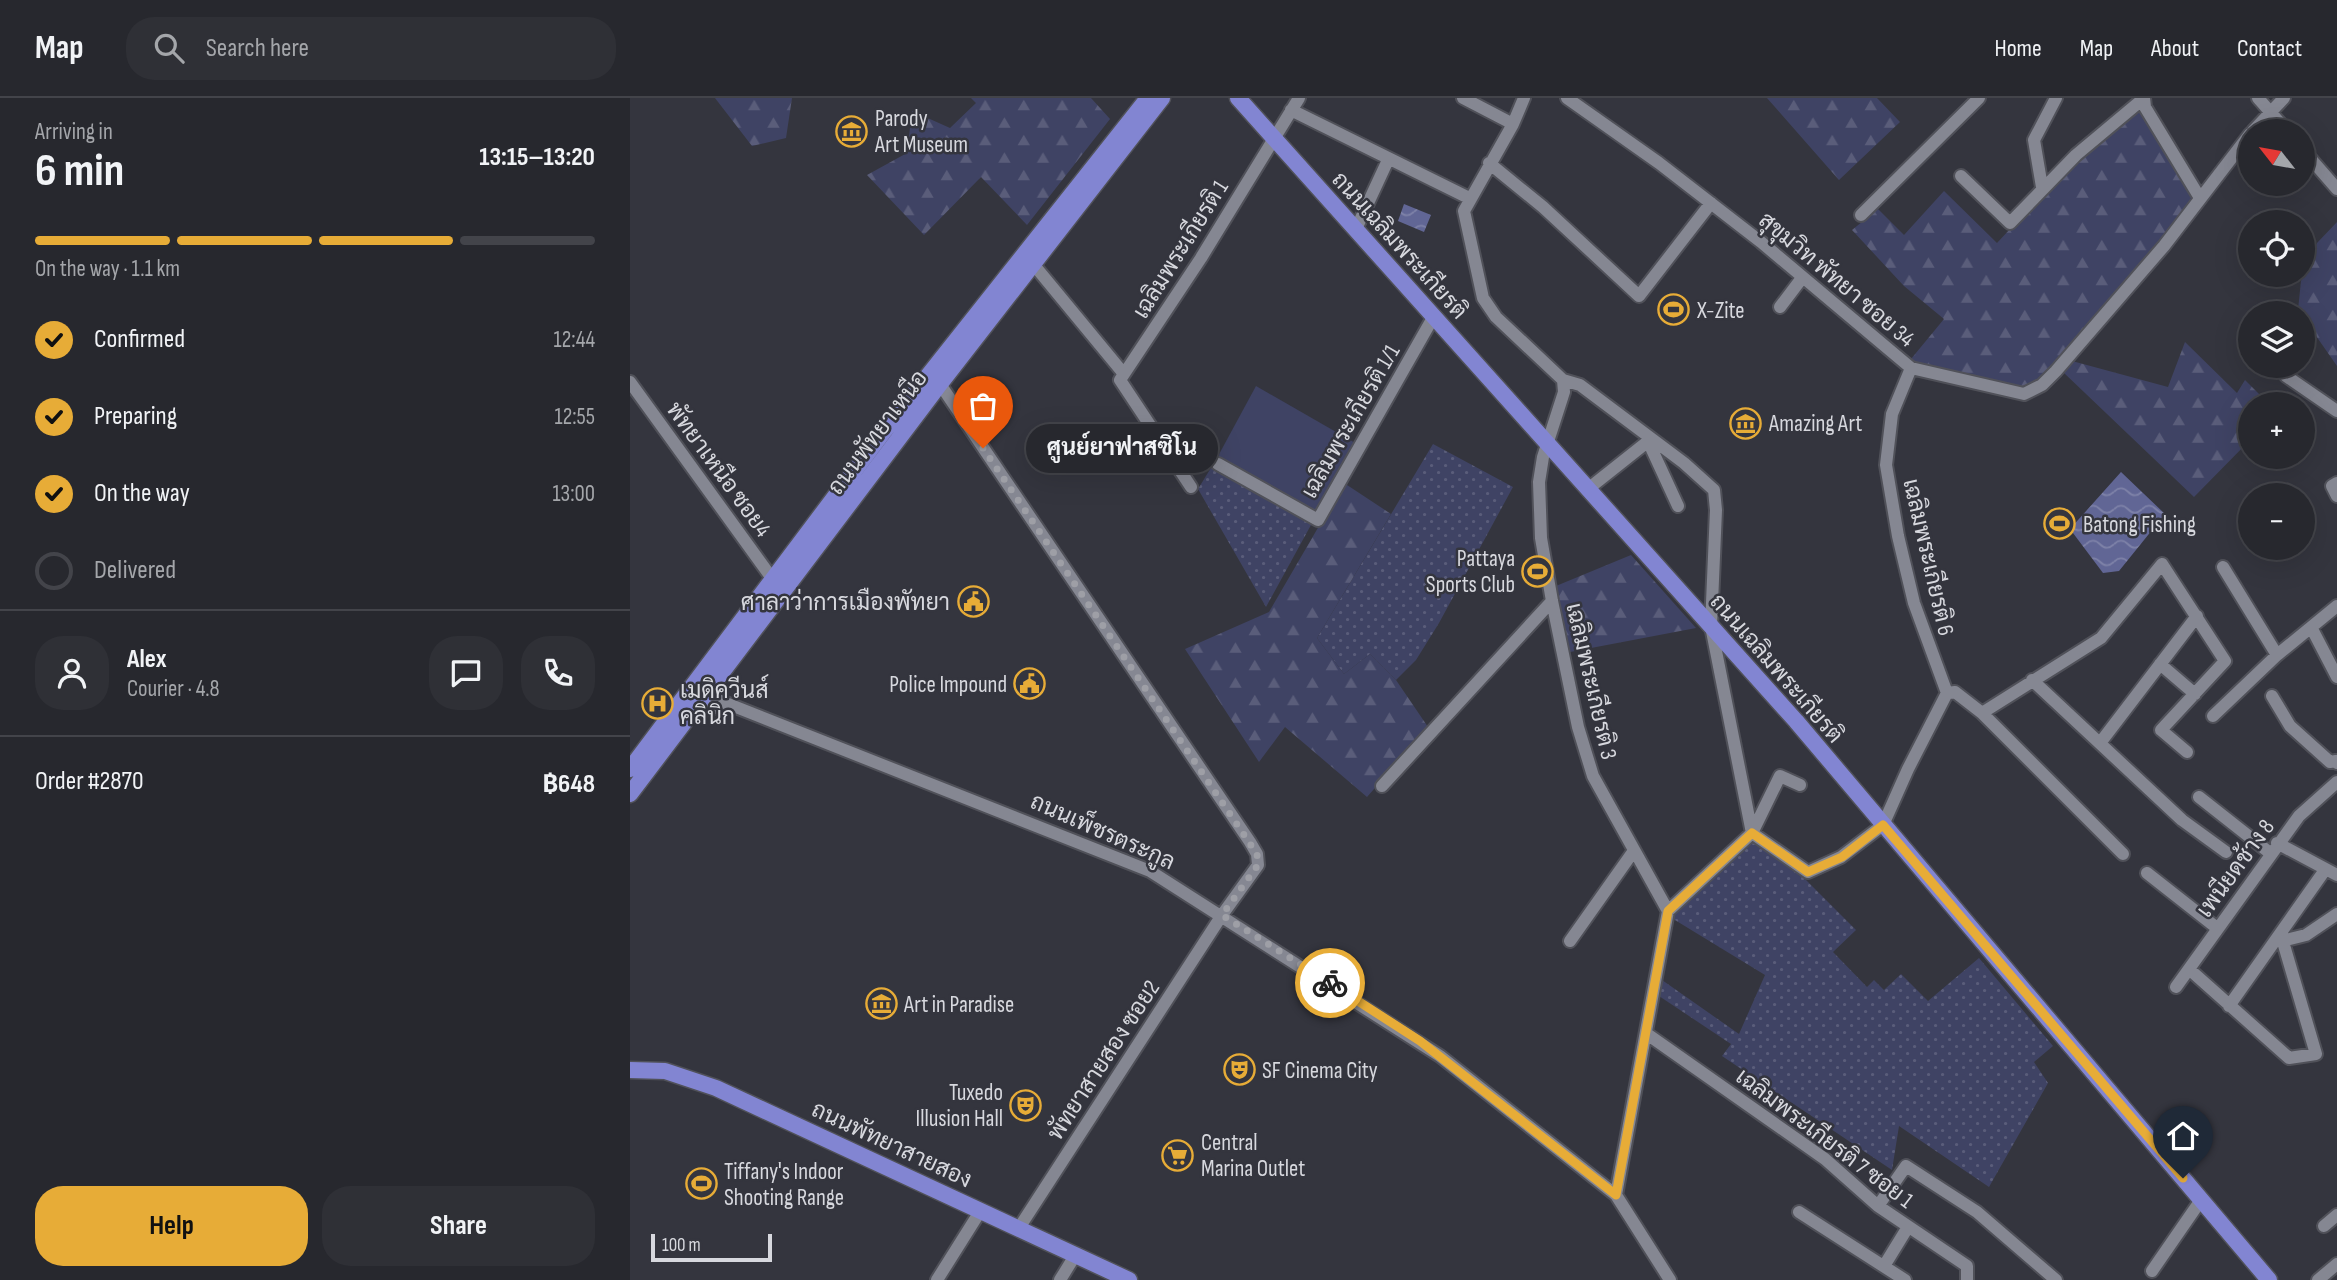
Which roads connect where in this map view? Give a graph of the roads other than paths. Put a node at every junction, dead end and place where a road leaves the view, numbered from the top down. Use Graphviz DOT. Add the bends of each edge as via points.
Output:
graph roads {
  1 [pos="1148,98"];
  2 [pos="1162,98"];
  3 [pos="1238,98"];
  4 [pos="1298,98"];
  5 [pos="1463,98"];
  6 [pos="1524,98"];
  7 [pos="1567,98"];
  8 [pos="1979,98"];
  9 [pos="2056,98"];
  10 [pos="2258,98"];
  11 [pos="2284,98"];
  12 [pos="2144,99"];
  13 [pos="1290,110"];
  14 [pos="2269,111"];
  15 [pos="2263,119"];
  16 [pos="2276,119"];
  17 [pos="1513,124"];
  18 [pos="1272,137"];
  19 [pos="2238,150"];
  20 [pos="1388,160"];
  21 [pos="1489,163"];
  22 [pos="2315,164"];
  23 [pos="1961,176"];
  24 [pos="2042,187"];
  25 [pos="2337,189"];
  26 [pos="1469,198"];
  27 [pos="2200,198"];
  28 [pos="1711,203"];
  29 [pos="1861,215"];
  30 [pos="1356,229"];
  31 [pos="1034,265"];
  32 [pos="1802,278"];
  33 [pos="1780,307"];
  34 [pos="1434,316"];
  35 [pos="1911,368"];
  36 [pos="1122,377"];
  37 [pos="2289,378"];
  38 [pos="1563,380"];
  39 [pos="630,382"];
  40 [pos="940,384"];
  41 [pos="2337,411"];
  42 [pos="1650,440"];
  43 [pos="1548,444"];
  44 [pos="1218,464"];
  45 [pos="2337,483"];
  46 [pos="1191,487"];
  47 [pos="1588,489"];
  48 [pos="2337,496"];
  49 [pos="1678,506"];
  50 [pos="2223,567"];
  51 [pos="774,581"];
  52 [pos="1552,601"];
  53 [pos="2337,606"];
  54 [pos="2197,616"];
  55 [pos="1711,626"];
  56 [pos="2311,627"];
  57 [pos="2277,655"];
  58 [pos="2160,664"];
  59 [pos="2337,677"];
  60 [pos="2032,680"];
  61 [pos="698,693"];
  62 [pos="1947,693"];
  63 [pos="2195,694"];
  64 [pos="2272,696"];
  65 [pos="1982,713"];
  66 [pos="755,716"];
  67 [pos="2213,716"];
  68 [pos="688,718"];
  69 [pos="2100,743"];
  70 [pos="2187,752"];
  71 [pos="2337,763"];
  72 [pos="630,769"];
  73 [pos="2337,782"];
  74 [pos="1800,785"];
  75 [pos="1382,786"];
  76 [pos="630,794"];
  77 [pos="2199,797"];
  78 [pos="1883,825"];
  79 [pos="1752,833"];
  80 [pos="2274,848"];
  81 [pos="1633,852"];
  82 [pos="2226,852"];
  83 [pos="2123,854"];
  84 [pos="2147,873"];
  85 [pos="2331,873"];
  86 [pos="1668,911"];
  87 [pos="2337,914"];
  88 [pos="1222,915"];
  89 [pos="2217,928"];
  90 [pos="2281,935"];
  91 [pos="1570,941"];
  92 [pos="2189,969"];
  93 [pos="2176,987"];
  94 [pos="2229,1006"];
  95 [pos="1647,1034"];
  96 [pos="630,1070"];
  97 [pos="1616,1195"];
  98 [pos="2201,1200"];
  99 [pos="1878,1206"];
  100 [pos="981,1210"];
  101 [pos="1798,1212"];
  102 [pos="2337,1215"];
  103 [pos="2323,1226"];
  104 [pos="1908,1227"];
  105 [pos="1019,1228"];
  106 [pos="1076,1254"];
  107 [pos="1884,1266"];
  108 [pos="2336,1266"];
  109 [pos="2152,1270"];
  110 [pos="937,1280"];
  111 [pos="1060,1280"];
  112 [pos="1129,1280"];
  113 [pos="1670,1280"];
  114 [pos="1905,1280"];
  115 [pos="1967,1280"];
  116 [pos="2056,1280"];
  117 [pos="2269,1280"];
  118 [pos="2318,1280"];
  1 -- 51 [label="main road, ถนนพัทยาเหนือ" via="885,430"];
  2 -- 31 [label="main road, ถนนพัทยาเหนือ"];
  3 -- 18 [label="main road, ถนนเฉลิมพระเกียรติ"];
  4 -- 13 [label="street, เฉลิมพระเกียรติ 1"];
  5 -- 17 [label="street"];
  6 -- 17 [label="street"];
  7 -- 28 [label="street, สุขุมวิท พัทยา ซอย 34"];
  8 -- 29 [label="street"];
  9 -- 24 [label="street" via="2034,140"];
  10 -- 14 [label="street"];
  11 -- 14 [label="street, สุขุมวิท พัทยา ซอย 34"];
  12 -- 24 [label="street"];
  12 -- 27 [label="street" via="2171,154"];
  13 -- 18 [label="street, เฉลิมพระเกียรติ 1"];
  13 -- 20 [label="street"];
  14 -- 15 [label="street, สุขุมวิท พัทยา ซอย 34"];
  14 -- 16 [label="street"];
  17 -- 21 [label="street"];
  18 -- 30 [label="main road, ถนนเฉลิมพระเกียรติ"];
  18 -- 36 [label="street, เฉลิมพระเกียรติ 1" via="1209,246"];
  19 -- 27 [label="street, สุขุมวิท พัทยา ซอย 34"];
  20 -- 26 [label="street"];
  20 -- 30 [label="street"];
  21 -- 26 [label="street"];
  21 -- 28 [label="street" via="1639,296"];
  22 -- 25 [label="street"];
  23 -- 24 [label="street" via="2010,223"];
  26 -- 38 [label="street" via="1465,211 1483,298 1496,317"];
  27 -- 35 [label="street, สุขุมวิท พัทยา ซอย 34" via="2056,371 2034,390 2024,394 2005,391"];
  28 -- 32 [label="street, สุขุมวิท พัทยา ซอย 34"];
  30 -- 34 [label="main road, ถนนเฉลิมพระเกียรติ"];
  31 -- 36 [label="street"];
  31 -- 40 [label="main road, ถนนพัทยาเหนือ"];
  32 -- 33 [label="street"];
  32 -- 35 [label="street, สุขุมวิท พัทยา ซอย 34"];
  34 -- 43 [label="main road, ถนนเฉลิมพระเกียรติ"];
  34 -- 44 [label="street, เฉลิมพระเกียรติ 1/1" via="1318,520"];
  35 -- 62 [label="street, เฉลิมพระเกียรติ 6" via="1892,414 1886,465 1914,603"];
  36 -- 46 [label="street"];
  37 -- 41 [label="street"];
  38 -- 42 [label="street" via="1580,385"];
  38 -- 43 [label="street, เฉลิมพระเกียรติ 3" via="1564,392"];
  39 -- 51 [label="street, พัทยาเหนือ ซอย4"];
  40 -- 61 [label="main road, ถนนพัทยาเหนือ"];
  40 -- 88 [label="street, พัทยาสายสอง ซอย2" via="1257,854 1258,865"];
  42 -- 47 [label="street"];
  42 -- 49 [label="street"];
  42 -- 55 [label="street" via="1714,490"];
  43 -- 47 [label="main road, ถนนเฉลิมพระเกียรติ"];
  43 -- 52 [label="street, เฉลิมพระเกียรติ 3" via="1538,505"];
  45 -- 48 [label="street" via="2332,486"];
  47 -- 55 [label="main road, ถนนเฉลิมพระเกียรติ"];
  50 -- 57 [label="street"];
  51 -- 61 [label="main road, ถนนพัทยาเหนือ"];
  52 -- 75 [label="street"];
  52 -- 81 [label="street, เฉลิมพระเกียรติ 3" via="1593,776"];
  53 -- 56 [label="street"];
  54 -- 58 [label="street"];
  54 -- 60 [label="street" via="2162,564 2101,638"];
  54 -- 63 [label="street" via="2225,661"];
  55 -- 78 [label="main road, ถนนเฉลิมพระเกียรติ"];
  55 -- 79 [label="street"];
  56 -- 57 [label="street"];
  56 -- 59 [label="street"];
  57 -- 67 [label="street"];
  58 -- 63 [label="street"];
  58 -- 69 [label="street"];
  60 -- 65 [label="street"];
  60 -- 69 [label="street"];
  61 -- 66 [label="street, ถนนเพ็ชรตระกูล"];
  61 -- 68 [label="main road, ถนนพัทยาเหนือ"];
  61 -- 72 [label="main road, ถนนพัทยาเหนือ"];
  62 -- 65 [label="street" via="1955,692"];
  62 -- 78 [label="street"];
  63 -- 70 [label="street" via="2161,730"];
  64 -- 71 [label="street" via="2290,726 2330,762"];
  65 -- 83 [label="street"];
  66 -- 68 [label="street" via="716,706"];
  66 -- 88 [label="street, ถนนเพ็ชรตระกูล" via="1131,861"];
  68 -- 76 [label="main road, ถนนพัทยาเหนือ"];
  69 -- 82 [label="street" via="2182,820"];
  73 -- 80 [label="street, เพนียดช้าง 8" via="2304,810"];
  74 -- 79 [label="street" via="1780,776"];
  77 -- 80 [label="street"];
  78 -- 79 [label="street" via="1842,857 1808,872"];
  78 -- 98 [label="main road, ถนนเฉลิมพระเกียรติ"];
  79 -- 86 [label="street"];
  80 -- 85 [label="street"];
  80 -- 89 [label="street, เพนียดช้าง 8"];
  81 -- 86 [label="street, เฉลิมพระเกียรติ 3"];
  81 -- 91 [label="street"];
  84 -- 89 [label="street"];
  85 -- 90 [label="street"];
  86 -- 95 [label="street"];
  87 -- 90 [label="street" via="2306,935 2286,940"];
  88 -- 97 [label="street, ถนนเพ็ชรตระกูล" via="1420,1041"];
  88 -- 105 [label="street, พัทยาสายสอง ซอย2"];
  89 -- 92 [label="street, เพนียดช้าง 8"];
  90 -- 94 [label="street"];
  90 -- 94 [label="street" via="2316,1054 2288,1058"];
  92 -- 93 [label="street, เพนียดช้าง 8"];
  92 -- 94 [label="street"];
  95 -- 97 [label="street"];
  95 -- 99 [label="street, เฉลิมพระเกียรติ 7 ซอย 1" via="1825,1159"];
  96 -- 100 [label="main road, ถนนพัทยาสายสอง" via="665,1071 716,1088"];
  97 -- 113 [label="street, ถนนเพ็ชรตระกูล"];
  98 -- 109 [label="street"];
  98 -- 117 [label="main road, ถนนเฉลิมพระเกียรติ"];
  99 -- 104 [label="street, เฉลิมพระเกียรติ 7 ซอย 1"];
  99 -- 116 [label="street" via="1906,1166 1977,1212"];
  100 -- 105 [label="main road, ถนนพัทยาสายสอง"];
  100 -- 110 [label="street"];
  101 -- 107 [label="street"];
  102 -- 103 [label="street"];
  104 -- 107 [label="street"];
  104 -- 115 [label="street, เฉลิมพระเกียรติ 7 ซอย 1" via="1967,1266"];
  105 -- 106 [label="main road, ถนนพัทยาสายสอง"];
  106 -- 111 [label="street"];
  106 -- 112 [label="main road, ถนนพัทยาสายสอง"];
  107 -- 114 [label="street"];
  108 -- 118 [label="street"];
}
